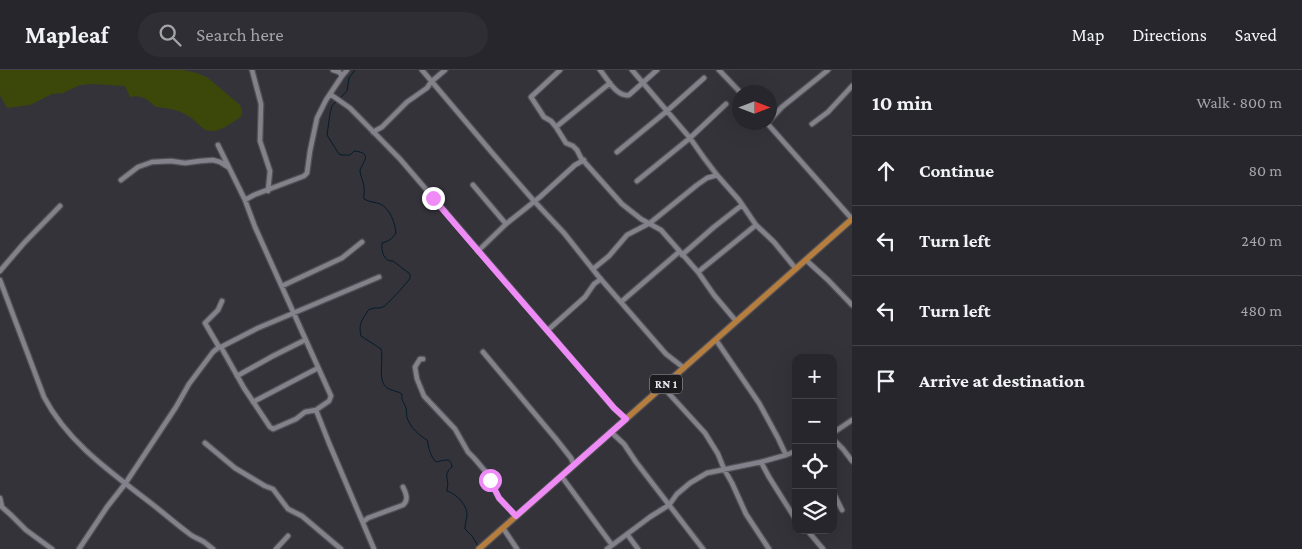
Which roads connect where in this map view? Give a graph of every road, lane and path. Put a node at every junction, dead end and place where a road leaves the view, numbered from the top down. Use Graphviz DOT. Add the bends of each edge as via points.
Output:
graph roads {
  1 [pos="252,70"];
  2 [pos="333,70"];
  3 [pos="347,70"];
  4 [pos="422,70"];
  5 [pos="445,70"];
  6 [pos="560,70"];
  7 [pos="600,70"];
  8 [pos="632,70"];
  9 [pos="657,70"];
  10 [pos="720,70"];
  11 [pos="828,70"];
  12 [pos="342,76"];
  13 [pos="704,78"];
  14 [pos="431,82"];
  15 [pos="610,83"];
  16 [pos="643,83"];
  17 [pos="734,85"];
  18 [pos="852,86"];
  19 [pos="330,94"];
  20 [pos="726,104"];
  21 [pos="667,111"];
  22 [pos="777,112"];
  23 [pos="812,124"];
  24 [pos="556,127"];
  25 [pos="775,130"];
  26 [pos="373,132"];
  27 [pos="690,138"];
  28 [pos="218,145"];
  29 [pos="617,152"];
  30 [pos="584,160"];
  31 [pos="230,168"];
  32 [pos="717,175"];
  33 [pos="120,180"];
  34 [pos="637,181"];
  35 [pos="473,184"];
  36 [pos="268,190"];
  37 [pos="245,200"];
  38 [pos="534,201"];
  39 [pos="742,204"];
  40 [pos="60,206"];
  41 [pos="852,219"];
  42 [pos="650,223"];
  43 [pos="506,224"];
  44 [pos="756,224"];
  45 [pos="362,242"];
  46 [pos="478,251"];
  47 [pos="681,253"];
  48 [pos="806,260"];
  49 [pos="796,268"];
  50 [pos="593,269"];
  51 [pos="0,271"];
  52 [pos="698,272"];
  53 [pos="379,277"];
  54 [pos="601,279"];
  55 [pos="0,280"];
  56 [pos="282,286"];
  57 [pos="222,300"];
  58 [pos="621,302"];
  59 [pos="852,305"];
  60 [pos="294,312"];
  61 [pos="736,321"];
  62 [pos="548,330"];
  63 [pos="305,340"];
  64 [pos="716,340"];
  65 [pos="220,347"];
  66 [pos="483,352"];
  67 [pos="423,359"];
  68 [pos="318,368"];
  69 [pos="684,368"];
  70 [pos="237,376"];
  71 [pos="663,387"];
  72 [pos="253,402"];
  73 [pos="316,410"];
  74 [pos="626,419"];
  75 [pos="852,420"];
  76 [pos="837,430"];
  77 [pos="611,432"];
  78 [pos="205,443"];
  79 [pos="837,444"];
  80 [pos="792,453"];
  81 [pos="786,455"];
  82 [pos="852,461"];
  83 [pos="762,462"];
  84 [pos="574,465"];
  85 [pos="724,469"];
  86 [pos="562,477"];
  87 [pos="125,484"];
  88 [pos="402,487"];
  89 [pos="0,498"];
  90 [pos="837,500"];
  91 [pos="669,505"];
  92 [pos="842,510"];
  93 [pos="792,513"];
  94 [pos="516,516"];
  95 [pos="363,522"];
  96 [pos="503,528"];
  97 [pos="627,534"];
  98 [pos="810,534"];
  99 [pos="288,536"];
  100 [pos="612,545"];
  101 [pos="52,549"];
  102 [pos="79,549"];
  103 [pos="213,549"];
  104 [pos="276,549"];
  105 [pos="340,549"];
  106 [pos="374,549"];
  107 [pos="479,549"];
  108 [pos="516,549"];
  109 [pos="607,549"];
  110 [pos="638,549"];
  111 [pos="703,549"];
  112 [pos="769,549"];
  113 [pos="823,549"];
  1 -- 36 [label="street" via="261,104 260,141 270,171"];
  2 -- 12 [label="street"];
  3 -- 12 [label="street"];
  4 -- 14 [label="street"];
  5 -- 14 [label="street"];
  6 -- 24 [label="street" via="531,97 544,117"];
  7 -- 15 [label="street"];
  8 -- 16 [label="street"];
  9 -- 16 [label="street"];
  10 -- 17 [label="street"];
  11 -- 22 [label="street"];
  12 -- 19 [label="street"];
  13 -- 21 [label="street"];
  14 -- 26 [label="street"];
  14 -- 38 [label="street"];
  15 -- 16 [label="street" via="626,96"];
  15 -- 24 [label="street"];
  16 -- 21 [label="street"];
  18 -- 23 [label="street"];
  19 -- 26 [label="street" via="350,108"];
  19 -- 36 [label="street" via="318,118 306,173"];
  20 -- 27 [label="street"];
  21 -- 27 [label="street"];
  21 -- 29 [label="street"];
  24 -- 30 [label="street" via="566,143 573,146"];
  25 -- 41 [label="street"];
  26 -- 46 [label="street"];
  27 -- 32 [label="street"];
  27 -- 34 [label="street"];
  28 -- 31 [label="street"];
  30 -- 38 [label="street"];
  30 -- 42 [label="street" via="622,204"];
  31 -- 33 [label="street" via="213,160 152,162 138,167"];
  31 -- 37 [label="street"];
  32 -- 39 [label="street"];
  32 -- 42 [label="street" via="697,185"];
  35 -- 43 [label="street"];
  36 -- 37 [label="street"];
  37 -- 56 [label="street"];
  38 -- 43 [label="street"];
  38 -- 50 [label="street"];
  39 -- 44 [label="street"];
  39 -- 47 [label="street"];
  40 -- 51 [label="street"];
  41 -- 48 [label="main road, RN 1"];
  42 -- 47 [label="street" via="661,230"];
  42 -- 50 [label="street" via="627,235"];
  43 -- 46 [label="street"];
  44 -- 49 [label="street"];
  44 -- 52 [label="street"];
  45 -- 56 [label="street" via="342,258"];
  46 -- 62 [label="street"];
  47 -- 52 [label="street"];
  47 -- 58 [label="street"];
  48 -- 49 [label="main road, RN 1"];
  48 -- 59 [label="street"];
  49 -- 61 [label="main road, RN 1"];
  50 -- 54 [label="street"];
  52 -- 61 [label="street"];
  53 -- 60 [label="street"];
  54 -- 58 [label="street"];
  54 -- 62 [label="street"];
  55 -- 87 [label="street" via="52,411 84,449"];
  56 -- 60 [label="street"];
  57 -- 65 [label="street" via="218,310 205,323"];
  58 -- 69 [label="street" via="666,354"];
  60 -- 63 [label="street"];
  60 -- 65 [label="street"];
  61 -- 64 [label="main road, RN 1"];
  62 -- 74 [label="street"];
  63 -- 68 [label="street"];
  63 -- 70 [label="street"];
  64 -- 69 [label="main road, RN 1"];
  64 -- 81 [label="street" via="759,403"];
  65 -- 70 [label="street"];
  65 -- 87 [label="street" via="189,384"];
  66 -- 84 [label="street"];
  67 -- 94 [label="street" via="415,367 424,396 454,429 485,471 499,498"];
  68 -- 72 [label="street"];
  68 -- 73 [label="street" via="331,396 330,401"];
  69 -- 71 [label="main road, RN 1"];
  70 -- 72 [label="street"];
  71 -- 74 [label="main road, RN 1"];
  71 -- 85 [label="street" via="705,433"];
  72 -- 73 [label="street" via="273,429 305,412"];
  73 -- 95 [label="street"];
  74 -- 77 [label="main road, RN 1"];
  75 -- 76 [label="street"];
  77 -- 84 [label="main road, RN 1"];
  77 -- 91 [label="street" via="624,444"];
  78 -- 105 [label="street" via="235,468 273,489 288,509 302,516"];
  79 -- 82 [label="street"];
  80 -- 81 [label="street"];
  81 -- 83 [label="street"];
  83 -- 85 [label="street"];
  83 -- 93 [label="street"];
  84 -- 86 [label="main road, RN 1"];
  85 -- 91 [label="street" via="707,473 690,483"];
  85 -- 112 [label="street" via="746,514"];
  86 -- 94 [label="main road, RN 1"];
  86 -- 100 [label="street"];
  87 -- 102 [label="street"];
  87 -- 103 [label="street"];
  88 -- 95 [label="street" via="406,503"];
  89 -- 101 [label="street" via="2,507"];
  90 -- 92 [label="street"];
  91 -- 97 [label="street"];
  91 -- 111 [label="street"];
  94 -- 96 [label="main road, RN 1"];
  95 -- 106 [label="street"];
  96 -- 107 [label="main road, RN 1"];
  96 -- 108 [label="street"];
  97 -- 100 [label="street"];
  97 -- 110 [label="street"];
  98 -- 113 [label="street"];
  99 -- 104 [label="street"];
  100 -- 109 [label="street"];
}
